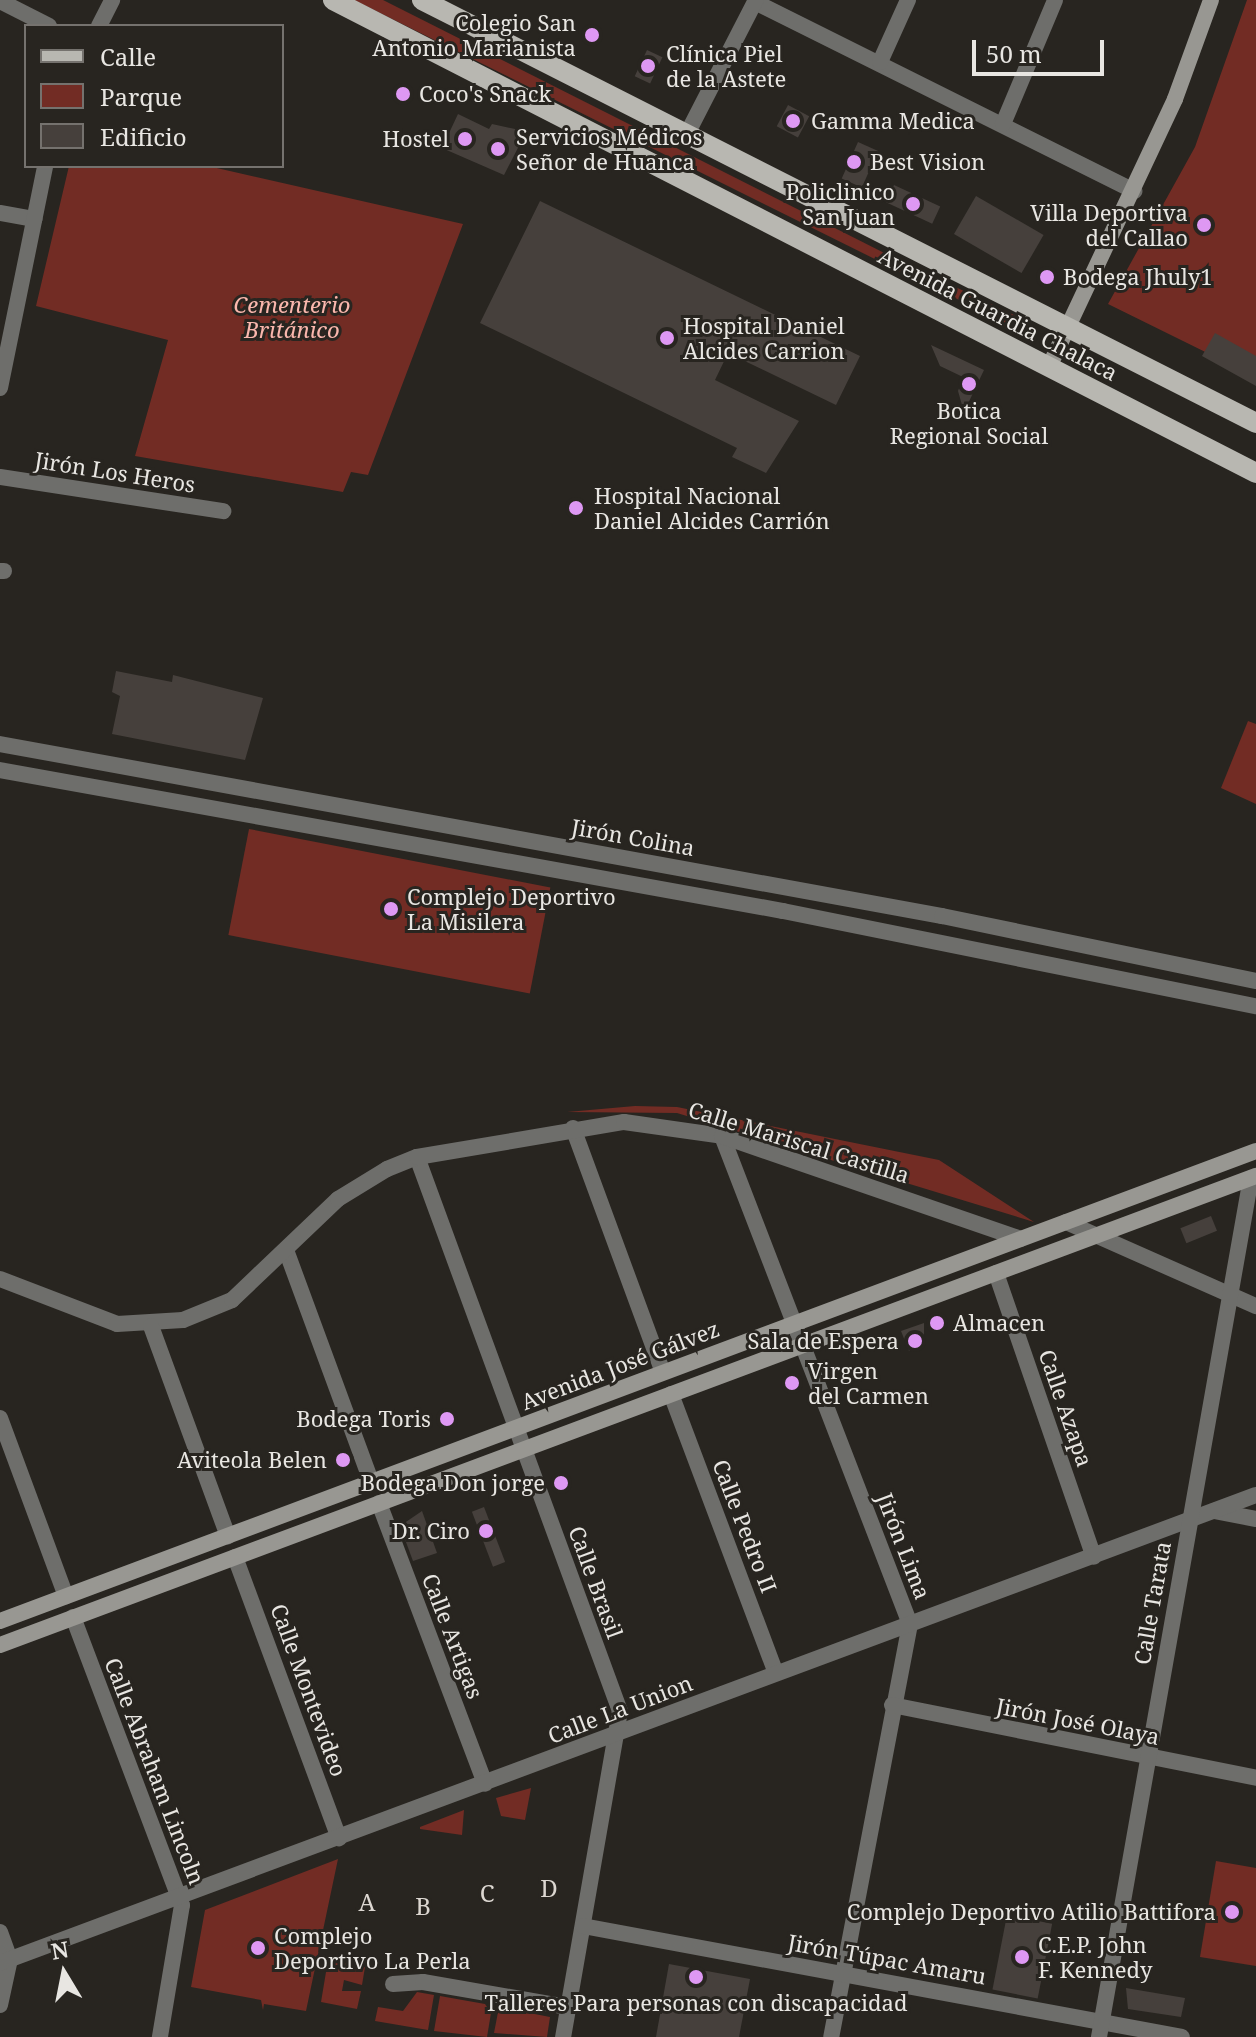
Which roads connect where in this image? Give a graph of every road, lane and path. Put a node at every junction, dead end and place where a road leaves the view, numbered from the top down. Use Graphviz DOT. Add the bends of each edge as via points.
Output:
graph roads {
  1 [pos="112,0"];
  2 [pos="333,0"];
  3 [pos="422,0"];
  4 [pos="908,0"];
  5 [pos="1055,0"];
  6 [pos="1211,0"];
  7 [pos="0,1"];
  8 [pos="756,1"];
  9 [pos="45,24"];
  10 [pos="100,24"];
  11 [pos="880,62"];
  12 [pos="1003,124"];
  13 [pos="687,134"];
  14 [pos="45,168"];
  15 [pos="1134,191"];
  16 [pos="0,213"];
  17 [pos="34,219"];
  18 [pos="1069,328"];
  19 [pos="1049,367"];
  20 [pos="0,388"];
  21 [pos="1256,423"];
  22 [pos="1256,473"];
  23 [pos="0,477"];
  24 [pos="223,511"];
  25 [pos="0,744"];
  26 [pos="67,756"];
  27 [pos="0,770"];
  28 [pos="179,777"];
  29 [pos="63,781"];
  30 [pos="271,794"];
  31 [pos="176,802"];
  32 [pos="267,819"];
  33 [pos="581,850"];
  34 [pos="686,869"];
  35 [pos="576,875"];
  36 [pos="682,894"];
  37 [pos="1256,981"];
  38 [pos="1256,1006"];
  39 [pos="573,1128"];
  40 [pos="722,1136"];
  41 [pos="1249,1153"];
  42 [pos="417,1157"];
  43 [pos="1253,1177"];
  44 [pos="1066,1222"];
  45 [pos="1093,1237"];
  46 [pos="1021,1239"];
  47 [pos="286,1250"];
  48 [pos="996,1273"];
  49 [pos="0,1279"];
  50 [pos="1228,1295"];
  51 [pos="1256,1306"];
  52 [pos="791,1325"];
  53 [pos="151,1326"];
  54 [pos="804,1345"];
  55 [pos="663,1372"];
  56 [pos="671,1394"];
  57 [pos="0,1418"];
  58 [pos="516,1427"];
  59 [pos="524,1449"];
  60 [pos="371,1481"];
  61 [pos="1256,1495"];
  62 [pos="379,1503"];
  63 [pos="1212,1510"];
  64 [pos="1256,1519"];
  65 [pos="1189,1520"];
  66 [pos="228,1536"];
  67 [pos="235,1557"];
  68 [pos="1094,1557"];
  69 [pos="66,1596"];
  70 [pos="73,1617"];
  71 [pos="0,1621"];
  72 [pos="910,1624"];
  73 [pos="0,1645"];
  74 [pos="776,1673"];
  75 [pos="892,1705"];
  76 [pos="616,1734"];
  77 [pos="1147,1757"];
  78 [pos="1256,1778"];
  79 [pos="485,1784"];
  80 [pos="339,1838"];
  81 [pos="180,1898"];
  82 [pos="583,1926"];
  83 [pos="0,1932"];
  84 [pos="5,1961"];
  85 [pos="842,1973"];
  86 [pos="393,1984"];
  87 [pos="0,2005"];
  88 [pos="568,2007"];
  89 [pos="1100,2029"];
  90 [pos="160,2037"];
  91 [pos="563,2037"];
  92 [pos="831,2037"];
  93 [pos="1182,2037"];
  1 -- 10 [label="street"];
  2 -- 19 [label="main road, Avenida Guardia Chalaca"];
  3 -- 13 [label="main road, Avenida Guardia Chalaca"];
  4 -- 11 [label="street"];
  5 -- 12 [label="street"];
  6 -- 15 [label="main road"];
  7 -- 9 [label="street"];
  8 -- 11 [label="street"];
  8 -- 13 [label="street"];
  11 -- 12 [label="street"];
  12 -- 15 [label="street"];
  13 -- 18 [label="main road, Avenida Guardia Chalaca"];
  14 -- 17 [label="street"];
  15 -- 18 [label="main road"];
  16 -- 17 [label="street"];
  17 -- 20 [label="street"];
  18 -- 19 [label="main road"];
  18 -- 21 [label="main road, Avenida Guardia Chalaca"];
  19 -- 22 [label="main road, Avenida Guardia Chalaca"];
  23 -- 24 [label="street, Jirón Los Heros"];
  25 -- 26 [label="street, Jirón Colina"];
  26 -- 28 [label="street, Jirón Colina"];
  26 -- 29 [label="street"];
  27 -- 29 [label="street"];
  28 -- 30 [label="street, Jirón Colina"];
  28 -- 31 [label="street"];
  29 -- 31 [label="street"];
  30 -- 32 [label="street"];
  30 -- 33 [label="street, Jirón Colina"];
  31 -- 32 [label="street"];
  32 -- 35 [label="street"];
  33 -- 34 [label="street, Jirón Colina"];
  33 -- 35 [label="street"];
  34 -- 36 [label="street"];
  34 -- 37 [label="street, Jirón Colina"];
  35 -- 36 [label="street"];
  36 -- 38 [label="street"];
  39 -- 40 [label="street, Calle Mariscal Castilla" via="624,1122"];
  39 -- 42 [label="street, Calle Mariscal Castilla"];
  39 -- 55 [label="street"];
  40 -- 46 [label="street, Calle Mariscal Castilla"];
  40 -- 52 [label="street, Jirón Lima"];
  41 -- 43 [label="main road"];
  41 -- 44 [label="main road, Avenida José Gálvez"];
  42 -- 47 [label="street, Calle Mariscal Castilla" via="359,1183"];
  42 -- 58 [label="street, Calle Brasil"];
  43 -- 45 [label="main road, Avenida José Gálvez"];
  43 -- 50 [label="street, Calle Tarata"];
  44 -- 45 [label="street"];
  44 -- 46 [label="main road, Avenida José Gálvez"];
  45 -- 48 [label="main road, Avenida José Gálvez"];
  45 -- 50 [label="street"];
  46 -- 52 [label="main road, Avenida José Gálvez"];
  47 -- 53 [label="street, Calle Mariscal Castilla" via="232,1300"];
  47 -- 60 [label="street"];
  48 -- 54 [label="main road, Avenida José Gálvez"];
  48 -- 68 [label="street, Calle Azapa"];
  49 -- 53 [label="street, Calle Mariscal Castilla" via="117,1324"];
  50 -- 51 [label="street"];
  50 -- 65 [label="street, Calle Tarata"];
  52 -- 54 [label="street, Jirón Lima"];
  52 -- 55 [label="main road, Avenida José Gálvez"];
  53 -- 66 [label="street"];
  54 -- 56 [label="main road, Avenida José Gálvez"];
  54 -- 72 [label="street, Jirón Lima"];
  55 -- 58 [label="main road, Avenida José Gálvez"];
  56 -- 59 [label="main road, Avenida José Gálvez"];
  56 -- 74 [label="street, Calle Pedro II"];
  57 -- 69 [label="street"];
  58 -- 59 [label="street, Calle Brasil"];
  58 -- 60 [label="main road, Avenida José Gálvez"];
  59 -- 62 [label="main road, Avenida José Gálvez"];
  59 -- 76 [label="street, Calle Brasil" via="620,1711"];
  60 -- 66 [label="main road, Avenida José Gálvez"];
  61 -- 63 [label="street, Calle La Union"];
  62 -- 67 [label="main road, Avenida José Gálvez"];
  62 -- 79 [label="street, Calle Artigas"];
  63 -- 64 [label="street"];
  63 -- 65 [label="street, Calle La Union"];
  65 -- 68 [label="street, Calle La Union"];
  65 -- 77 [label="street, Calle Tarata"];
  66 -- 69 [label="main road, Avenida José Gálvez"];
  67 -- 70 [label="main road, Avenida José Gálvez"];
  67 -- 80 [label="street, Calle Montevideo"];
  68 -- 72 [label="street, Calle La Union"];
  69 -- 71 [label="main road, Avenida José Gálvez"];
  70 -- 73 [label="main road, Avenida José Gálvez"];
  70 -- 81 [label="street, Calle Abraham Lincoln"];
  72 -- 74 [label="street, Calle La Union"];
  72 -- 75 [label="street, Jirón Lima"];
  74 -- 76 [label="street, Calle La Union"];
  75 -- 77 [label="street, Jirón José Olaya"];
  75 -- 85 [label="street, Jirón Lima"];
  76 -- 79 [label="street, Calle La Union"];
  76 -- 82 [label="street, Calle Brasil"];
  77 -- 78 [label="street, Jirón José Olaya"];
  77 -- 89 [label="street, Calle Tarata"];
  79 -- 80 [label="street, Calle La Union"];
  80 -- 81 [label="street, Calle La Union"];
  81 -- 84 [label="street, Calle La Union"];
  81 -- 90 [label="street, Calle Abraham Lincoln" via="183,1915"];
  82 -- 85 [label="street, Jirón Túpac Amaru"];
  82 -- 88 [label="street, Calle Brasil"];
  83 -- 84 [label="street"];
  84 -- 87 [label="street"];
  85 -- 89 [label="street, Jirón Túpac Amaru"];
  85 -- 92 [label="street, Jirón Lima"];
  86 -- 88 [label="street" via="423,1982"];
  88 -- 91 [label="street, Calle Brasil"];
  89 -- 93 [label="street, Jirón Túpac Amaru"];
}
